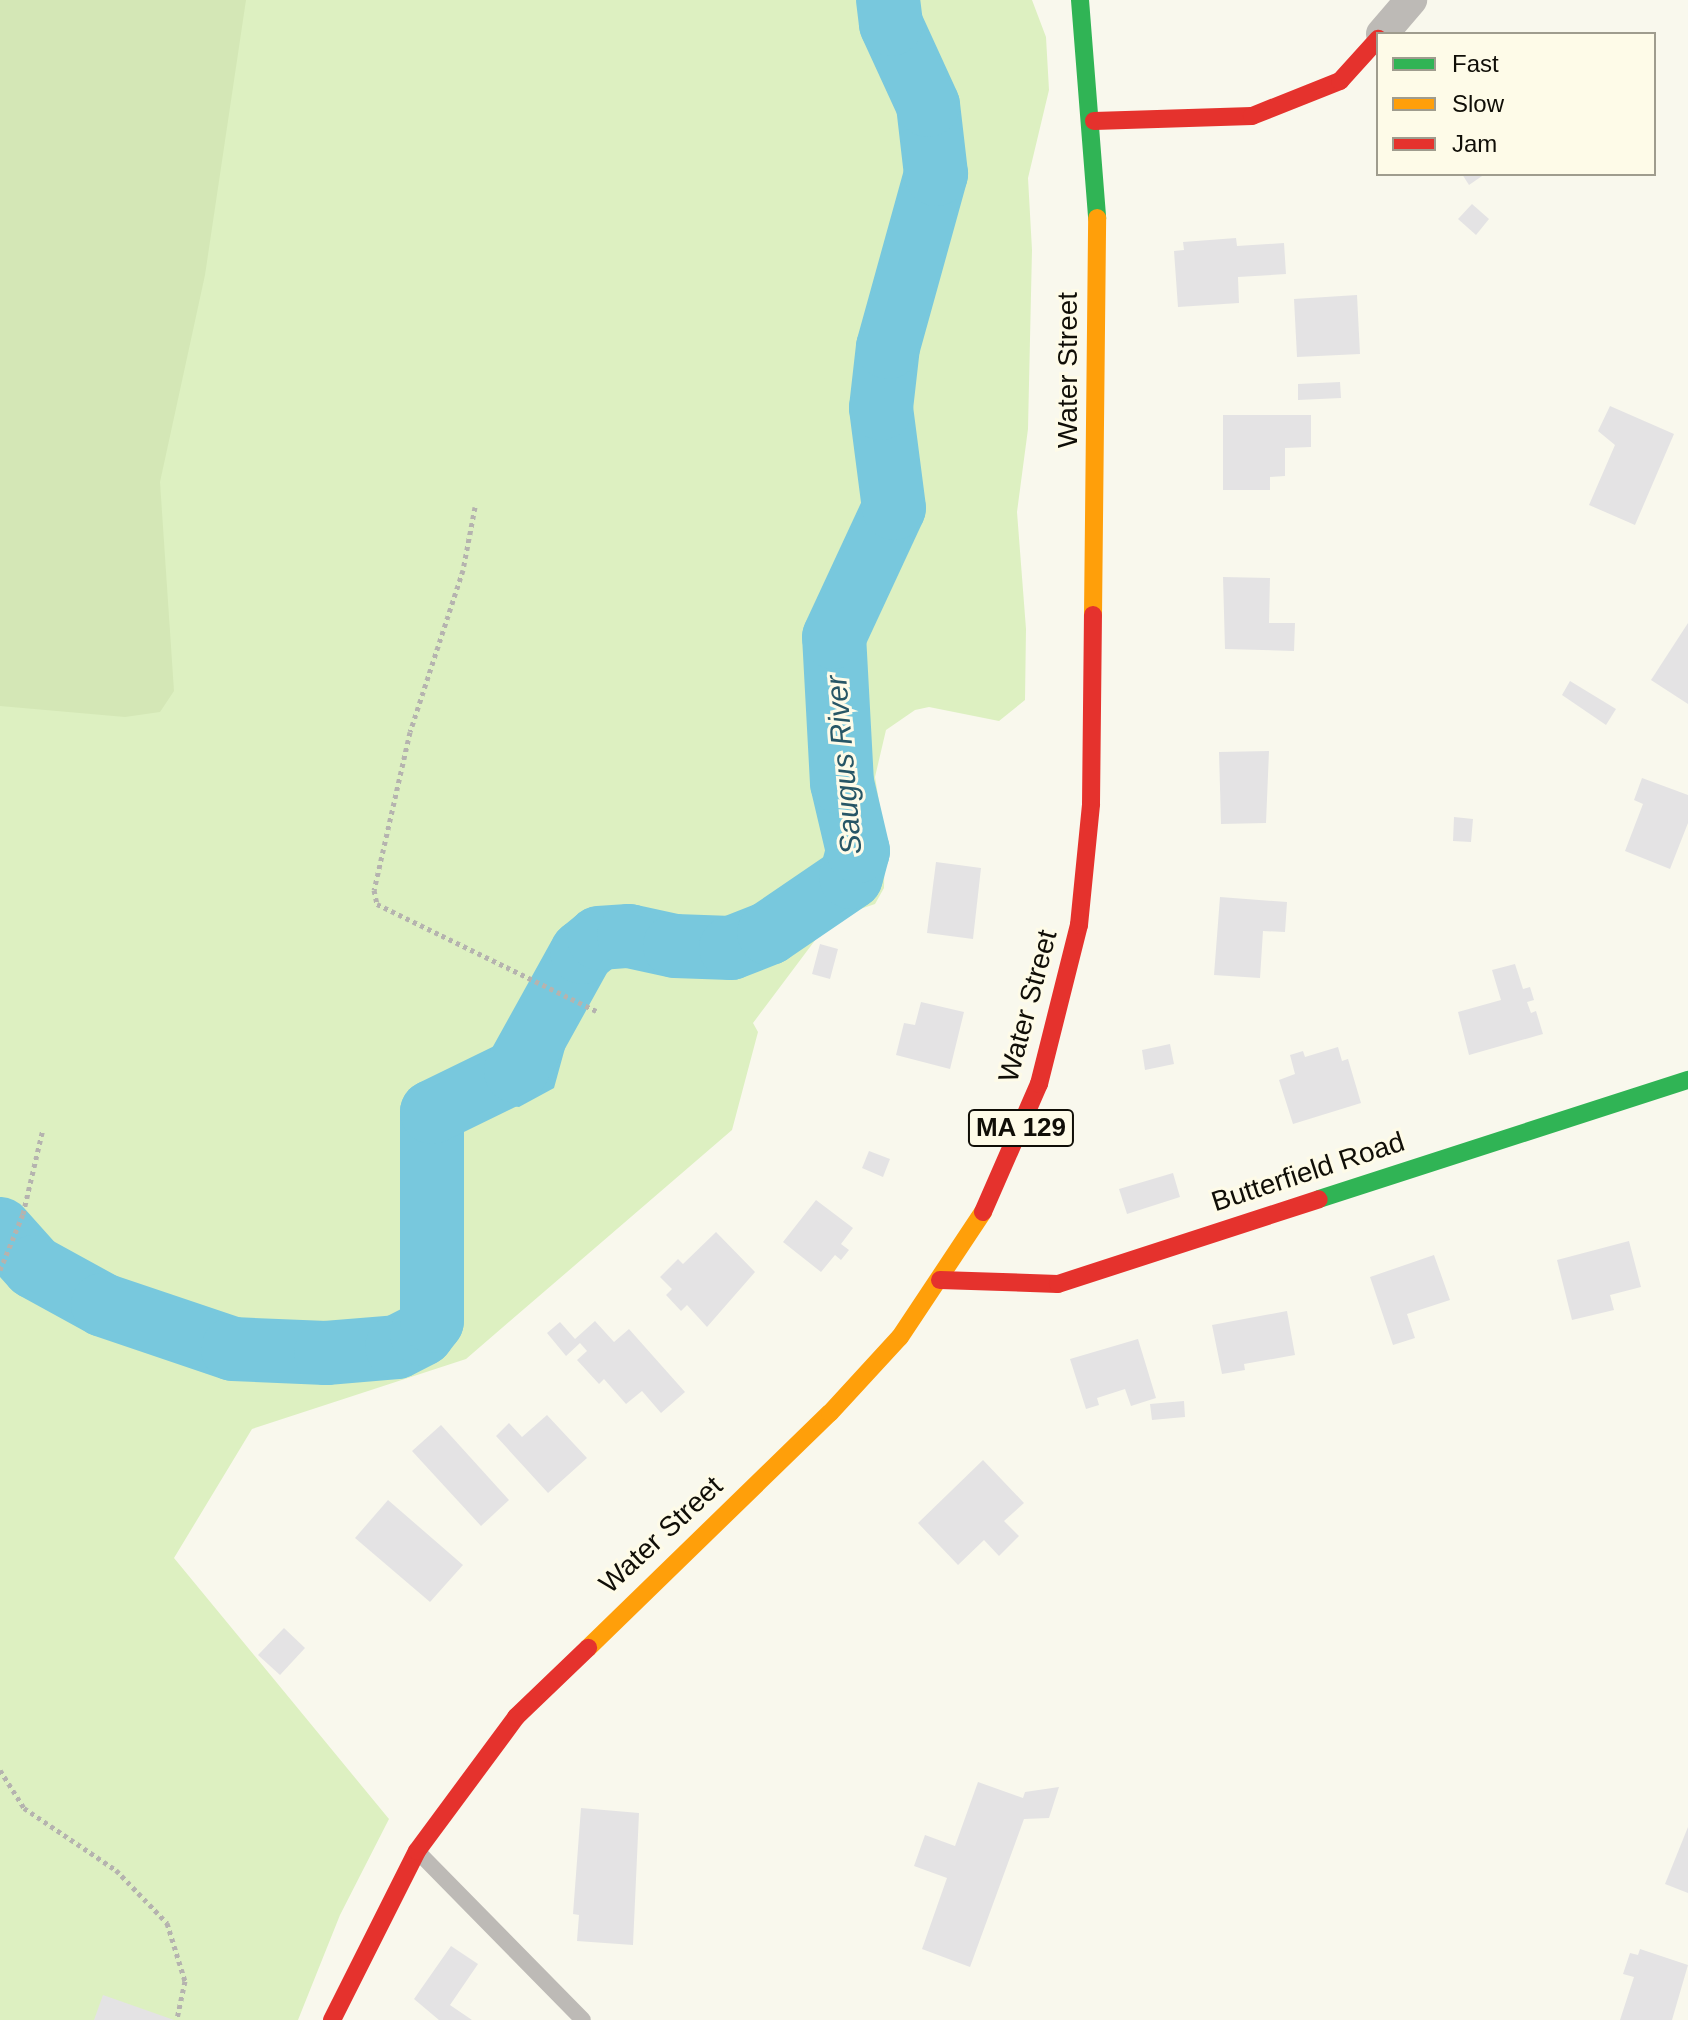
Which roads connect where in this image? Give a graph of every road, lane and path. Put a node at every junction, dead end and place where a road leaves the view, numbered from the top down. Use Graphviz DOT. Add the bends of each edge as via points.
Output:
graph roads {
  1 [pos="1080,0"];
  2 [pos="1411,0"];
  3 [pos="1384,32"];
  4 [pos="1376,41"];
  5 [pos="1094,121"];
  6 [pos="475,507"];
  7 [pos="596,1011"];
  8 [pos="1687,1078"];
  9 [pos="43,1129"];
  10 [pos="0,1270"];
  11 [pos="940,1280"];
  12 [pos="0,1770"];
  13 [pos="417,1851"];
  14 [pos="177,2020"];
  15 [pos="332,2020"];
  16 [pos="583,2020"];
  1 -- 5 [label="main road, Water Street / MA 129"];
  2 -- 3 [label="street"];
  4 -- 5 [label="main road" via="1340,81 1252,116"];
  5 -- 11 [label="main road, Water Street / MA 129" via="1096,601 1086,869 1071,962 1039,1084 983,1213"];
  6 -- 7 [label="path" via="463,570 410,732 374,890 377,904"];
  8 -- 11 [label="main road, Butterfield Road" via="1058,1284"];
  9 -- 10 [label="path" via="23,1214"];
  11 -- 13 [label="main road, Water Street / MA 129" via="900,1337 830,1413 527,1705"];
  12 -- 14 [label="path" via="24,1808 116,1870 167,1923 185,1981"];
  13 -- 15 [label="main road, Water Street / MA 129"];
  13 -- 16 [label="lane"];
}
